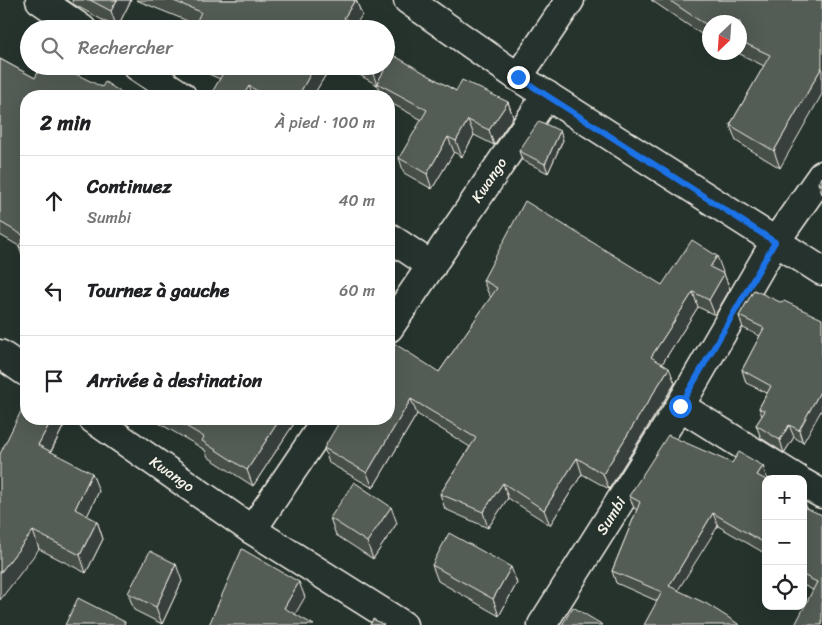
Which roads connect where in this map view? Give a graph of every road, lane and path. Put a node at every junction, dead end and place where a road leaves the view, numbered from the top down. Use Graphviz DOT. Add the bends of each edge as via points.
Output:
graph roads {
  1 [pos="40,0"];
  2 [pos="408,0"];
  3 [pos="570,0"];
  4 [pos="69,20"];
  5 [pos="150,75"];
  6 [pos="518,77"];
  7 [pos="173,90"];
  8 [pos="547,95"];
  9 [pos="822,175"];
  10 [pos="395,241"];
  11 [pos="775,242"];
  12 [pos="432,266"];
  13 [pos="822,271"];
  14 [pos="395,319"];
  15 [pos="0,354"];
  16 [pos="20,368"];
  17 [pos="680,406"];
  18 [pos="102,425"];
  19 [pos="324,425"];
  20 [pos="791,475"];
  21 [pos="807,485"];
  22 [pos="822,494"];
  23 [pos="252,530"];
  24 [pos="403,625"];
  25 [pos="542,625"];
  1 -- 4 [label="street"];
  2 -- 6 [label="street"];
  3 -- 6 [label="street"];
  5 -- 7 [label="street"];
  6 -- 8 [label="street"];
  8 -- 11 [label="street"];
  8 -- 12 [label="street, Kwango"];
  9 -- 11 [label="street, Sumbi"];
  10 -- 12 [label="street"];
  11 -- 13 [label="street"];
  11 -- 17 [label="street, Sumbi"];
  12 -- 14 [label="street, Kwango"];
  15 -- 16 [label="street"];
  17 -- 20 [label="street"];
  17 -- 25 [label="street, Sumbi"];
  18 -- 23 [label="street, Kwango"];
  19 -- 23 [label="street"];
  21 -- 22 [label="street"];
  23 -- 24 [label="street, Kwango"];
}
